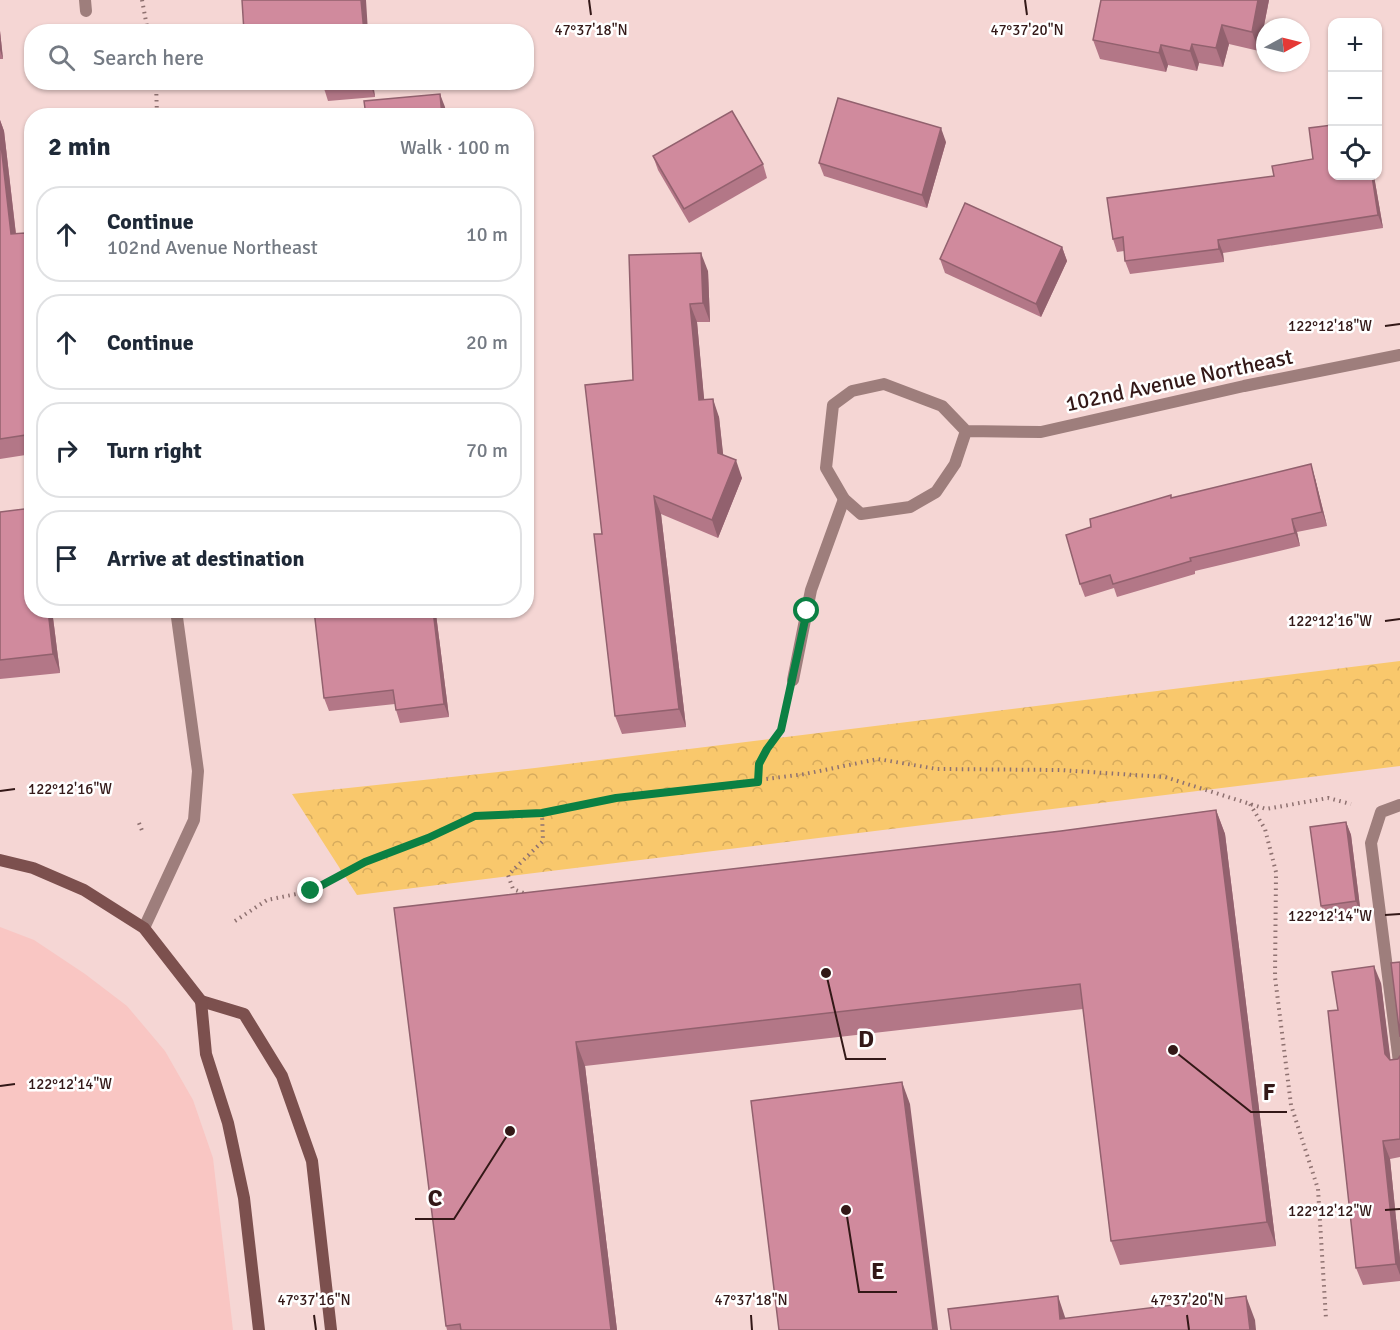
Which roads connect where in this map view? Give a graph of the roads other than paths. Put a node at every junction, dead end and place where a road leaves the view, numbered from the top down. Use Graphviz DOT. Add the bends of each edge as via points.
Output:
graph roads {
  1 [pos="1400,355"];
  2 [pos="966,431"];
  3 [pos="844,499"];
  4 [pos="177,618"];
  5 [pos="793,680"];
  6 [pos="1400,805"];
  7 [pos="0,860"];
  8 [pos="144,928"];
  9 [pos="201,1001"];
  10 [pos="1400,1070"];
  11 [pos="259,1330"];
  12 [pos="331,1330"];
  1 -- 2 [label="street, 102nd Avenue Northeast" via="1041,432"];
  2 -- 3 [label="street" via="955,465 936,492 910,507 861,514"];
  2 -- 3 [label="street" via="942,406 915,394 884,384 852,391 833,405 826,468"];
  3 -- 5 [label="street" via="811,590"];
  4 -- 8 [label="street" via="198,771 194,820"];
  6 -- 10 [label="street" via="1381,812 1371,843"];
  7 -- 8 [label="street" via="33,868 84,890"];
  8 -- 9 [label="street"];
  9 -- 11 [label="street" via="206,1054 228,1123 244,1198"];
  9 -- 12 [label="street" via="244,1014 282,1076 312,1161"];
}
